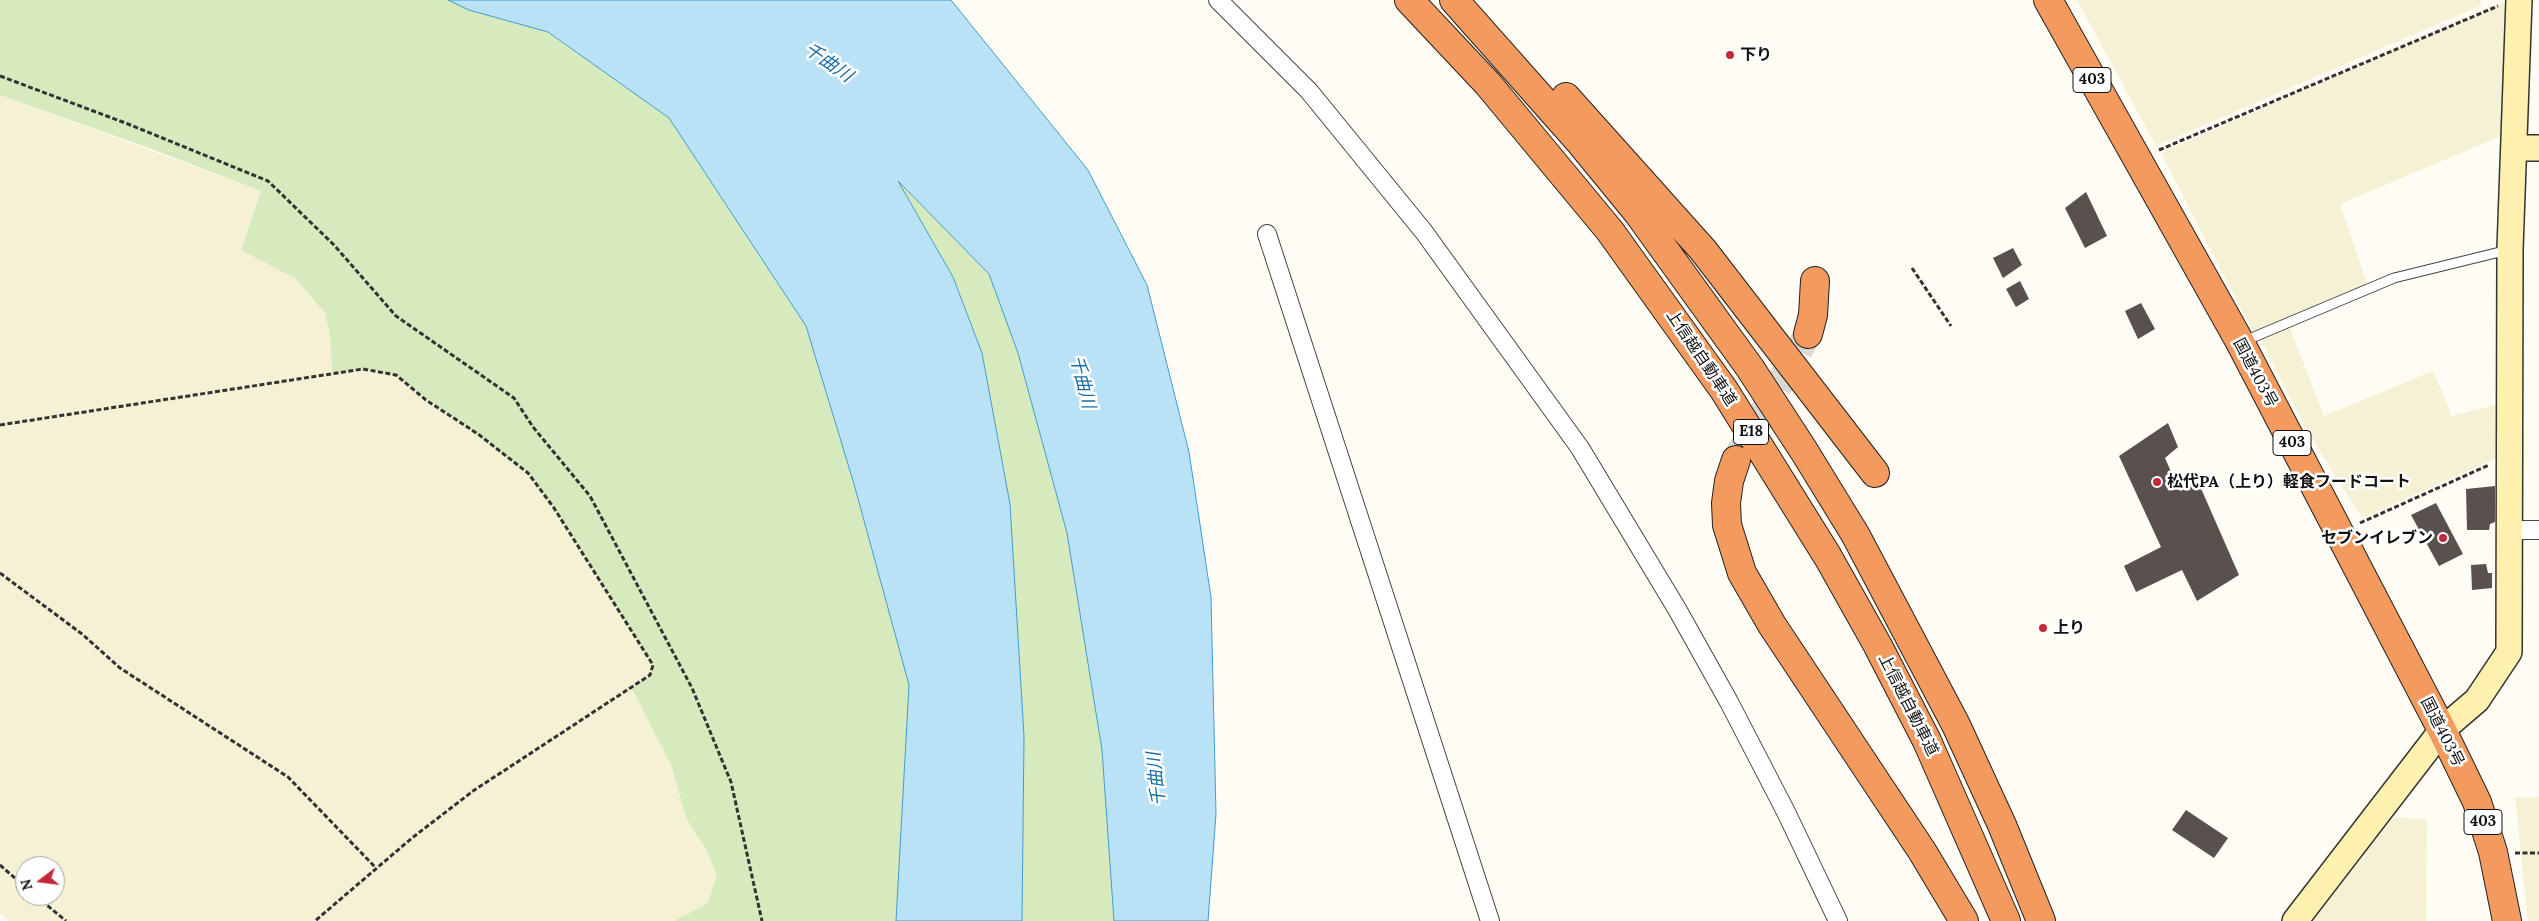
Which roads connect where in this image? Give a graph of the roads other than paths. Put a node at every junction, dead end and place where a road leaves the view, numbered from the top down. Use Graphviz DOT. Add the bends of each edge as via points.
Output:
graph roads {
  1 [pos="1218,0"];
  2 [pos="1409,0"];
  3 [pos="1454,0"];
  4 [pos="1470,0"];
  5 [pos="2048,0"];
  6 [pos="2510,2"];
  7 [pos="2527,148"];
  8 [pos="1267,234"];
  9 [pos="2510,249"];
  10 [pos="1815,281"];
  11 [pos="1808,334"];
  12 [pos="2240,342"];
  13 [pos="1736,460"];
  14 [pos="1874,473"];
  15 [pos="2509,530"];
  16 [pos="2539,530"];
  17 [pos="2442,730"];
  18 [pos="1490,921"];
  19 [pos="1838,921"];
  20 [pos="1964,921"];
  21 [pos="2006,921"];
  22 [pos="2041,921"];
  23 [pos="2295,921"];
  24 [pos="2507,921"];
  1 -- 19 [label="street" via="1309,91 1424,232 1580,448 1724,693"];
  2 -- 21 [label="highway, 上信越自動車道 / E18" via="1488,84 1610,231 1756,440 1828,557 1927,741"];
  3 -- 22 [label="highway, 上信越自動車道 / E18" via="1542,97 1638,213 1700,297 1804,451 1860,543 1956,725"];
  4 -- 14 [label="highway" via="1630,166 1702,250"];
  5 -- 12 [label="highway, 国道403号 / 403"];
  6 -- 7 [label="street"];
  7 -- 9 [label="street"];
  8 -- 18 [label="street"];
  9 -- 12 [label="lane" via="2394,278"];
  9 -- 15 [label="street"];
  10 -- 11 [label="highway"];
  12 -- 17 [label="highway, 国道403号 / 403"];
  13 -- 20 [label="highway" via="1728,481 1727,525 1742,573 1772,625 1922,851"];
  15 -- 16 [label="street"];
  15 -- 17 [label="street" via="2509,652 2477,700"];
  17 -- 23 [label="street"];
  17 -- 24 [label="highway, 国道403号 / 403" via="2477,802 2493,852"];
}
